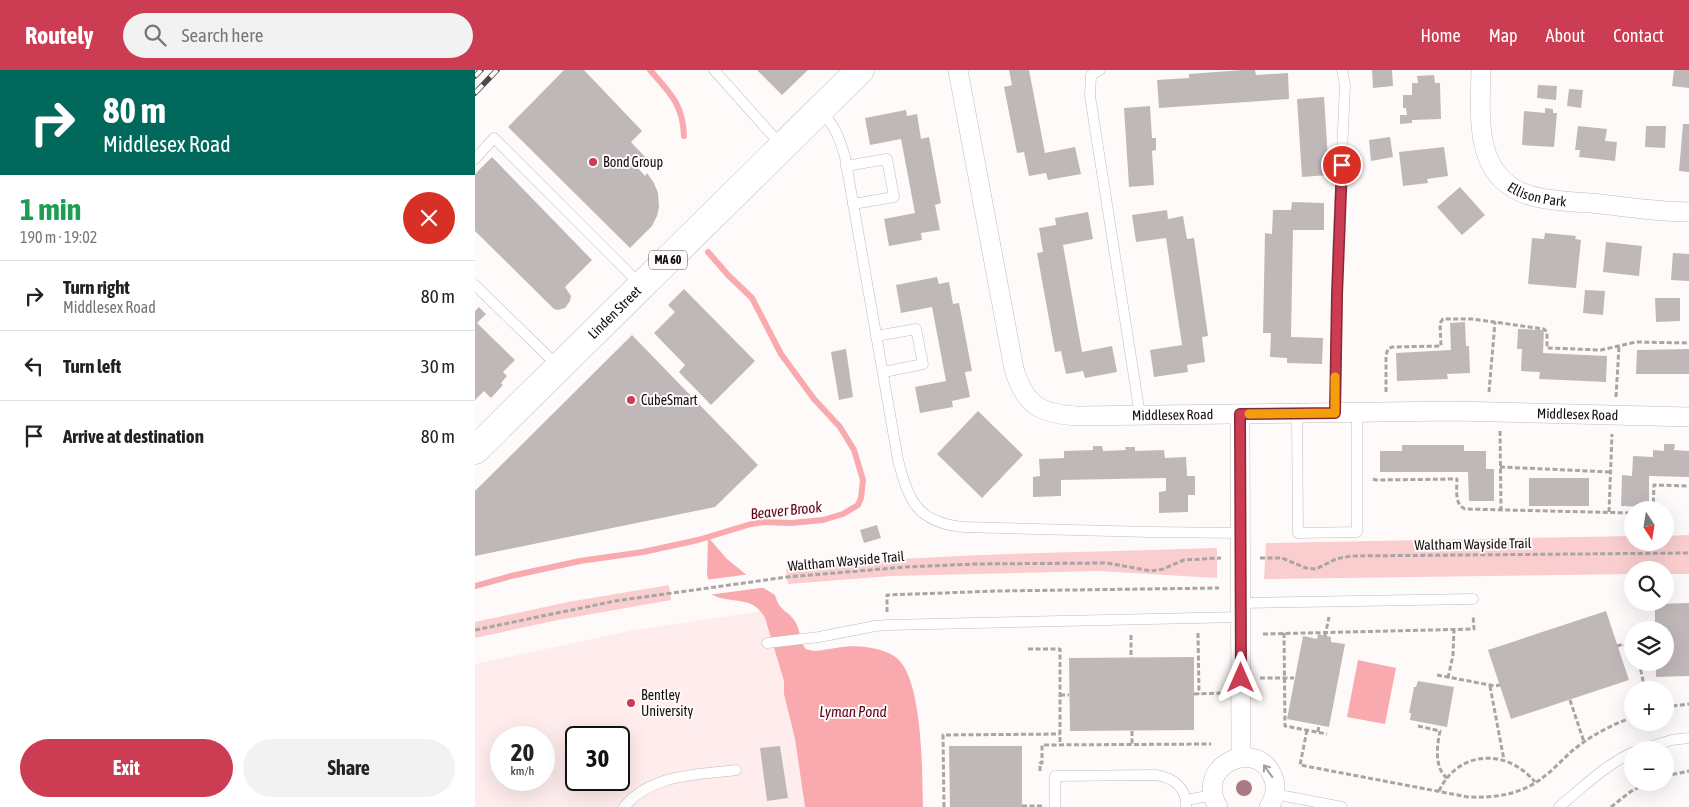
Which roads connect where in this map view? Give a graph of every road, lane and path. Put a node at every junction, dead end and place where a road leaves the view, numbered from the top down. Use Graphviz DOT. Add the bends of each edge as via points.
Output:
graph roads {
  1 [pos="714,70"];
  2 [pos="860,70"];
  3 [pos="958,70"];
  4 [pos="1100,70"];
  5 [pos="1341,70"];
  6 [pos="1481,70"];
  7 [pos="820,110"];
  8 [pos="782,147"];
  9 [pos="475,159"];
  10 [pos="847,166"];
  11 [pos="853,204"];
  12 [pos="1689,212"];
  13 [pos="475,285"];
  14 [pos="641,286"];
  15 [pos="1495,322"];
  16 [pos="876,336"];
  17 [pos="1689,343"];
  18 [pos="1619,346"];
  19 [pos="559,367"];
  20 [pos="884,372"];
  21 [pos="1489,395"];
  22 [pos="1386,397"];
  23 [pos="1616,400"];
  24 [pos="1357,412"];
  25 [pos="1297,413"];
  26 [pos="1335,413"];
  27 [pos="1240,414"];
  28 [pos="1141,415"];
  29 [pos="1689,417"];
  30 [pos="1500,431"];
  31 [pos="1612,434"];
  32 [pos="475,450"];
  33 [pos="1500,467"];
  34 [pos="1611,472"];
  35 [pos="1370,474"];
  36 [pos="1689,486"];
  37 [pos="1653,501"];
  38 [pos="1501,510"];
  39 [pos="1609,512"];
  40 [pos="1624,513"];
  41 [pos="1241,533"];
  42 [pos="1689,552"];
  43 [pos="1220,558"];
  44 [pos="1263,558"];
  45 [pos="1219,588"];
  46 [pos="1473,599"];
  47 [pos="1241,610"];
  48 [pos="1198,618"];
  49 [pos="1131,619"];
  50 [pos="887,625"];
  51 [pos="475,630"];
  52 [pos="1454,630"];
  53 [pos="1352,632"];
  54 [pos="1284,633"];
  55 [pos="1263,634"];
  56 [pos="1351,638"];
  57 [pos="767,642"];
  58 [pos="1624,644"];
  59 [pos="1617,646"];
  60 [pos="1028,649"];
  61 [pos="1131,658"];
  62 [pos="1437,675"];
  63 [pos="1285,678"];
  64 [pos="1295,678"];
  65 [pos="1448,678"];
  66 [pos="1241,685"];
  67 [pos="1500,685"];
  68 [pos="1490,686"];
  69 [pos="1194,694"];
  70 [pos="1199,694"];
  71 [pos="1060,695"];
  72 [pos="1069,695"];
  73 [pos="1570,700"];
  74 [pos="1689,704"];
  75 [pos="1674,706"];
  76 [pos="1624,720"];
  77 [pos="1319,725"];
  78 [pos="1417,726"];
  79 [pos="1132,730"];
  80 [pos="1307,730"];
  81 [pos="1318,732"];
  82 [pos="1060,734"];
  83 [pos="1327,734"];
  84 [pos="1689,738"];
  85 [pos="1669,741"];
  86 [pos="1584,742"];
  87 [pos="1211,744"];
  88 [pos="1132,745"];
  89 [pos="1060,746"];
  90 [pos="1241,757"];
  91 [pos="1624,757"];
  92 [pos="1504,760"];
  93 [pos="736,770"];
  94 [pos="1689,772"];
  95 [pos="1674,774"];
  96 [pos="1447,778"];
  97 [pos="1041,780"];
  98 [pos="1535,782"];
  99 [pos="1632,791"];
  100 [pos="1439,792"];
  101 [pos="1041,798"];
  102 [pos="1216,801"];
  103 [pos="1272,801"];
  104 [pos="1186,803"];
  105 [pos="624,807"];
  106 [pos="944,807"];
  107 [pos="1041,807"];
  108 [pos="1055,807"];
  109 [pos="1342,807"];
  110 [pos="1559,807"];
  111 [pos="1611,807"];
  1 -- 8 [label="lane"];
  2 -- 7 [label="main road, Linden Street / MA 60"];
  3 -- 28 [label="street, Middlesex Road" via="1020,389 1043,410 1058,414"];
  4 -- 28 [label="lane" via="1091,75 1090,96"];
  5 -- 26 [label="lane" via="1345,85 1337,263"];
  6 -- 12 [label="street, Ellison Park" via="1479,119 1484,147 1501,178 1514,188 1542,198"];
  7 -- 8 [label="main road, Linden Street / MA 60"];
  7 -- 10 [label="lane" via="834,126"];
  8 -- 14 [label="main road, Linden Street / MA 60"];
  9 -- 14 [label="lane" via="494,138"];
  10 -- 11 [label="lane"];
  10 -- 11 [label="lane" via="887,159 894,197"];
  11 -- 16 [label="lane"];
  13 -- 19 [label="lane"];
  14 -- 19 [label="main road, Linden Street / MA 60"];
  15 -- 18 [label="path" via="1544,328 1547,348 1601,350"];
  15 -- 21 [label="path"];
  15 -- 22 [label="path" via="1443,319 1440,323 1441,346 1388,349"];
  16 -- 20 [label="lane"];
  16 -- 20 [label="lane" via="916,329 923,364"];
  17 -- 18 [label="path" via="1636,342"];
  18 -- 23 [label="path"];
  19 -- 32 [label="main road, Linden Street / MA 60"];
  20 -- 41 [label="lane" via="905,485 919,509 933,521 964,527"];
  24 -- 25 [label="lane" via="1357,532 1298,533"];
  24 -- 26 [label="street, Middlesex Road"];
  24 -- 29 [label="street, Middlesex Road"];
  25 -- 26 [label="street, Middlesex Road"];
  25 -- 27 [label="street, Middlesex Road"];
  27 -- 28 [label="street, Middlesex Road"];
  27 -- 41 [label="street"];
  30 -- 33 [label="path"];
  31 -- 34 [label="path"];
  33 -- 34 [label="path"];
  33 -- 38 [label="path"];
  34 -- 39 [label="path"];
  35 -- 38 [label="path" via="1376,480 1457,479 1461,507"];
  36 -- 37 [label="path" via="1654,485"];
  38 -- 39 [label="path"];
  39 -- 40 [label="path"];
  41 -- 47 [label="street"];
  42 -- 44 [label="path, Waltham Wayside Trail" via="1351,556 1316,569 1282,558"];
  43 -- 51 [label="path, Waltham Wayside Trail" via="1184,560 1151,571 1107,563 975,564 787,577 585,607"];
  45 -- 50 [label="path" via="997,590 887,595"];
  46 -- 47 [label="lane"];
  46 -- 52 [label="path" via="1473,630"];
  47 -- 48 [label="lane"];
  47 -- 66 [label="street"];
  48 -- 49 [label="lane"];
  48 -- 70 [label="path"];
  49 -- 50 [label="lane"];
  49 -- 61 [label="path"];
  50 -- 57 [label="lane"];
  52 -- 53 [label="path"];
  52 -- 65 [label="path"];
  53 -- 54 [label="path"];
  53 -- 56 [label="path"];
  54 -- 55 [label="path"];
  54 -- 63 [label="path"];
  58 -- 59 [label="path"];
  60 -- 71 [label="path" via="1059,649"];
  62 -- 65 [label="path"];
  63 -- 64 [label="path"];
  63 -- 66 [label="path"];
  63 -- 80 [label="path" via="1285,726"];
  65 -- 68 [label="path"];
  66 -- 70 [label="path"];
  66 -- 90 [label="street"];
  67 -- 68 [label="path"];
  68 -- 92 [label="path"];
  69 -- 70 [label="path"];
  71 -- 72 [label="path"];
  71 -- 82 [label="path"];
  73 -- 86 [label="path"];
  74 -- 75 [label="path"];
  76 -- 86 [label="path"];
  77 -- 81 [label="path"];
  78 -- 96 [label="path" via="1440,731 1439,764"];
  79 -- 88 [label="path"];
  80 -- 81 [label="path"];
  80 -- 100 [label="path" via="1300,765"];
  81 -- 83 [label="path"];
  82 -- 89 [label="path"];
  82 -- 106 [label="path" via="943,735"];
  84 -- 85 [label="lane"];
  86 -- 98 [label="path"];
  87 -- 88 [label="path"];
  88 -- 89 [label="path"];
  89 -- 97 [label="path" via="1042,745"];
  90 -- 102 [label="street" via="1227,762 1214,779"];
  103 -- 90 [label="street, one-way" via="1274,780 1267,768 1255,760"];
  91 -- 110 [label="lane" via="1594,776"];
  92 -- 96 [label="path" via="1473,761 1455,769"];
  92 -- 98 [label="path" via="1518,766"];
  93 -- 105 [label="lane" via="659,782"];
  94 -- 95 [label="path"];
  96 -- 100 [label="path"];
  98 -- 100 [label="path" via="1505,795 1487,798"];
  99 -- 111 [label="path"];
  101 -- 107 [label="path"];
  102 -- 104 [label="lane"];
  103 -- 109 [label="lane"];
  104 -- 108 [label="lane" via="1181,787 1165,776 1055,776"];
}
